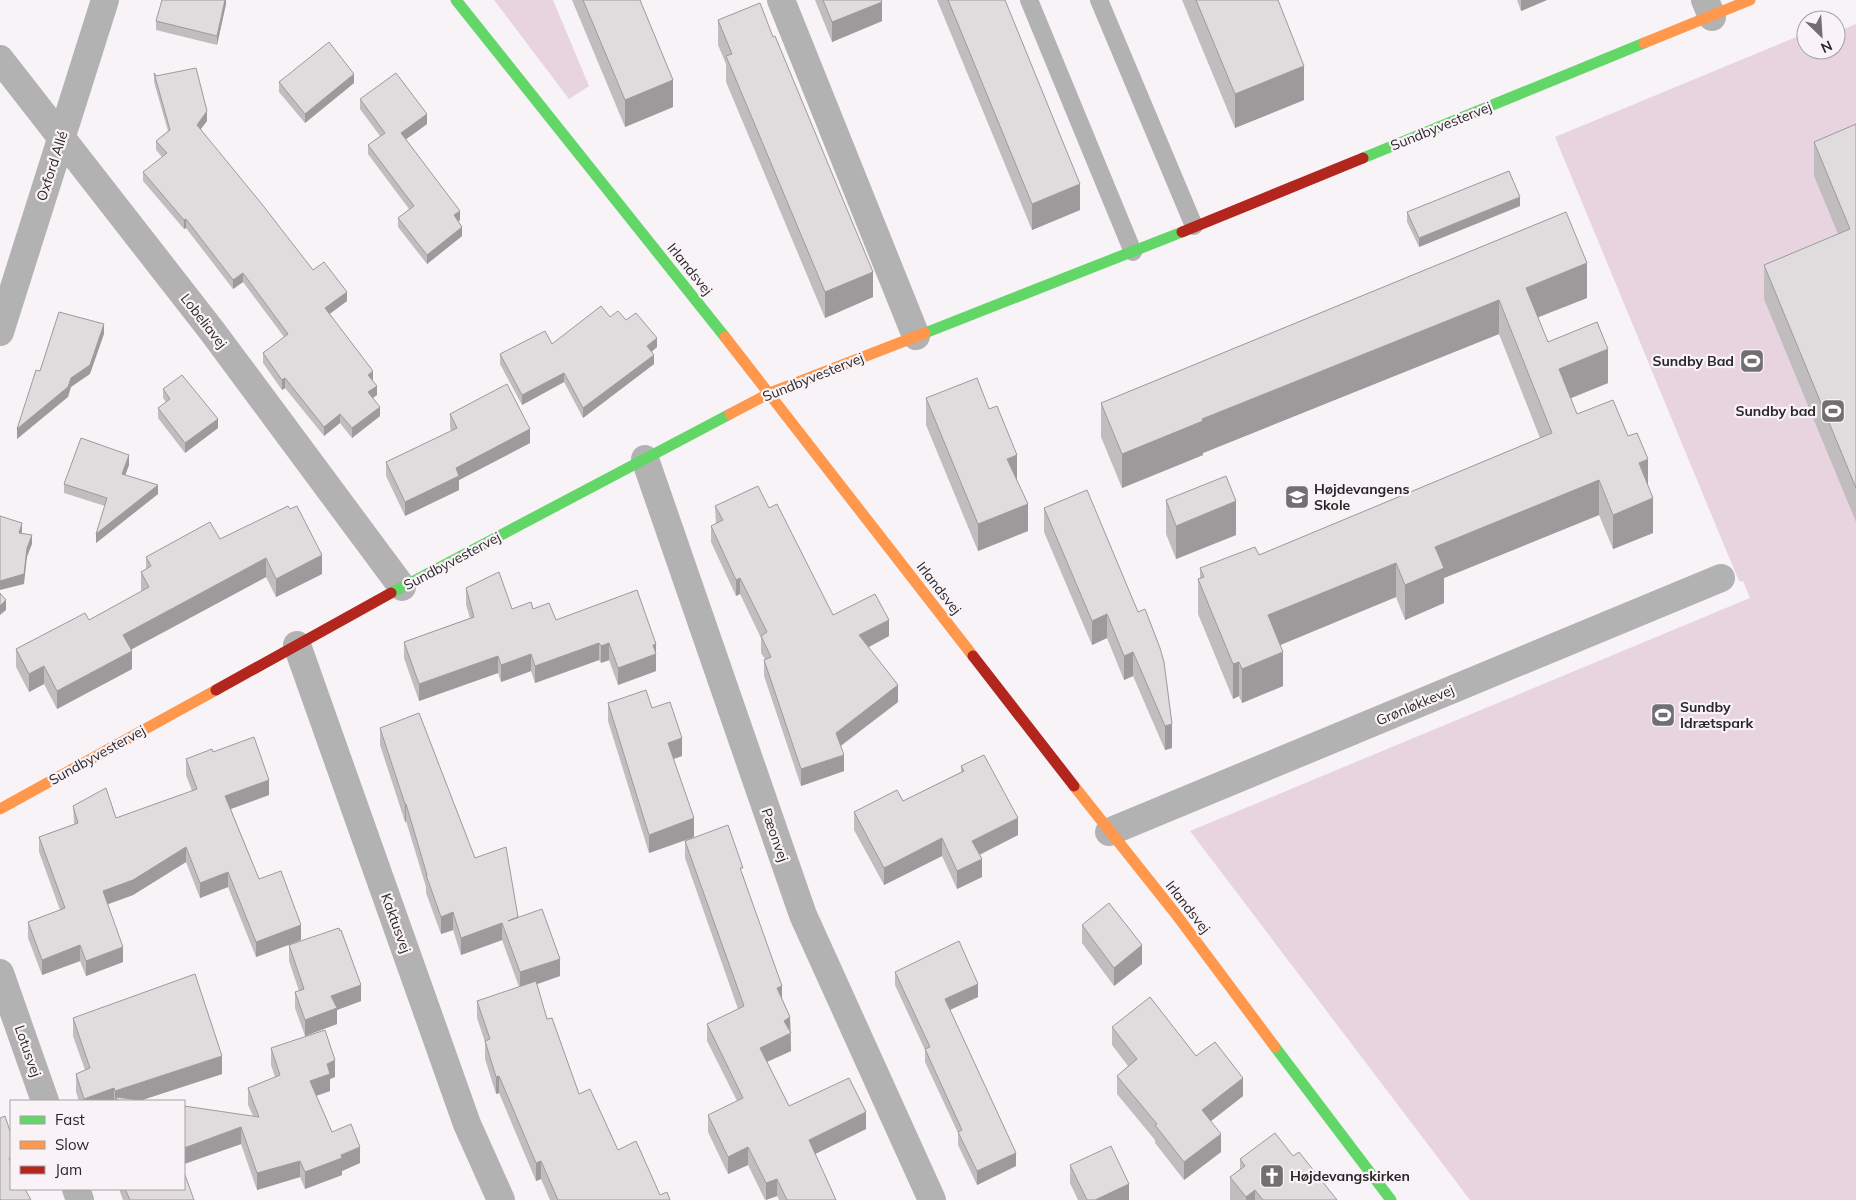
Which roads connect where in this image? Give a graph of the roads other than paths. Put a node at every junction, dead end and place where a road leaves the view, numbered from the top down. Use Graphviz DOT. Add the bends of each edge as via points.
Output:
graph roads {
  1 [pos="105,0"];
  2 [pos="456,0"];
  3 [pos="781,0"];
  4 [pos="1029,0"];
  5 [pos="1099,0"];
  6 [pos="1750,0"];
  7 [pos="1708,8"];
  8 [pos="0,60"];
  9 [pos="61,138"];
  10 [pos="1194,226"];
  11 [pos="1132,252"];
  12 [pos="0,332"];
  13 [pos="916,336"];
  14 [pos="770,394"];
  15 [pos="646,459"];
  16 [pos="1721,578"];
  17 [pos="402,587"];
  18 [pos="297,644"];
  19 [pos="0,809"];
  20 [pos="1109,832"];
  21 [pos="0,973"];
  22 [pos="45,1100"];
  23 [pos="501,1200"];
  24 [pos="932,1200"];
  25 [pos="1391,1200"];
  1 -- 9 [label="street, Oxford Allé"];
  2 -- 14 [label="street, Irlandsvej"];
  3 -- 13 [label="street"];
  4 -- 11 [label="lane"];
  5 -- 10 [label="lane"];
  6 -- 7 [label="street, Sundbyvestervej"];
  7 -- 10 [label="street, Sundbyvestervej"];
  8 -- 9 [label="street, Lobeliavej"];
  9 -- 12 [label="street, Oxford Allé"];
  9 -- 17 [label="street, Lobeliavej" via="212,331"];
  10 -- 11 [label="street, Sundbyvestervej"];
  11 -- 13 [label="street, Sundbyvestervej"];
  13 -- 14 [label="street, Sundbyvestervej"];
  14 -- 15 [label="street, Sundbyvestervej"];
  14 -- 20 [label="street, Irlandsvej"];
  15 -- 17 [label="street, Sundbyvestervej"];
  15 -- 24 [label="street, Pæonvej" via="803,915"];
  16 -- 20 [label="street, Grønløkkevej"];
  17 -- 18 [label="street, Sundbyvestervej"];
  18 -- 19 [label="street, Sundbyvestervej"];
  18 -- 23 [label="street, Kaktusvej" via="467,1124"];
  20 -- 25 [label="street, Irlandsvej" via="1175,913"];
  21 -- 22 [label="street, Lotusvej"];
}
